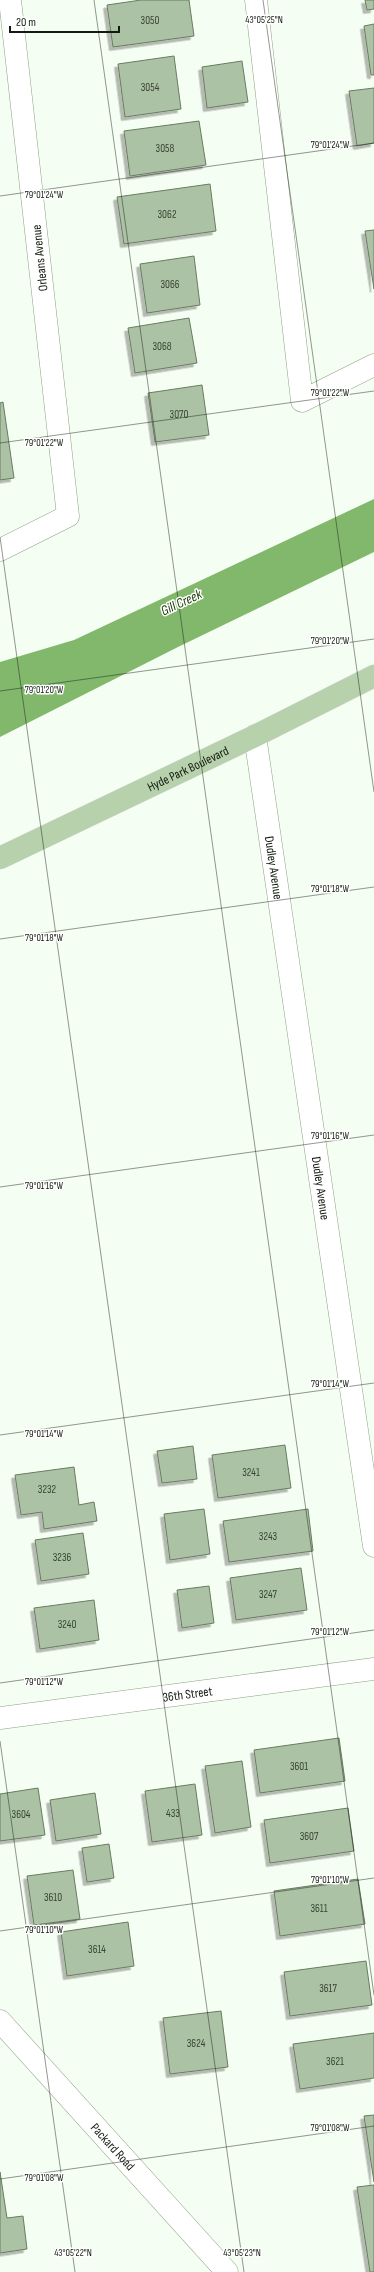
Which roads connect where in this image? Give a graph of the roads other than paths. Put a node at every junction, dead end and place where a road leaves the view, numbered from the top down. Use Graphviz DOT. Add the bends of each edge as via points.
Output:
graph roads {
  1 [pos="10,0"];
  2 [pos="256,0"];
  3 [pos="374,365"];
  4 [pos="0,550"];
  5 [pos="374,676"];
  6 [pos="255,736"];
  7 [pos="0,858"];
  8 [pos="374,1546"];
  9 [pos="374,1669"];
  10 [pos="0,1718"];
  11 [pos="0,2021"];
  12 [pos="227,2272"];
  1 -- 4 [label="street, Orleans Avenue" via="68,516"];
  2 -- 3 [label="street" via="302,401"];
  5 -- 6 [label="main road, Hyde Park Boulevard"];
  6 -- 7 [label="main road, Hyde Park Boulevard"];
  6 -- 8 [label="street, Dudley Avenue"];
  9 -- 10 [label="street, 36th Street"];
  11 -- 12 [label="street, Packard Road"];
}
